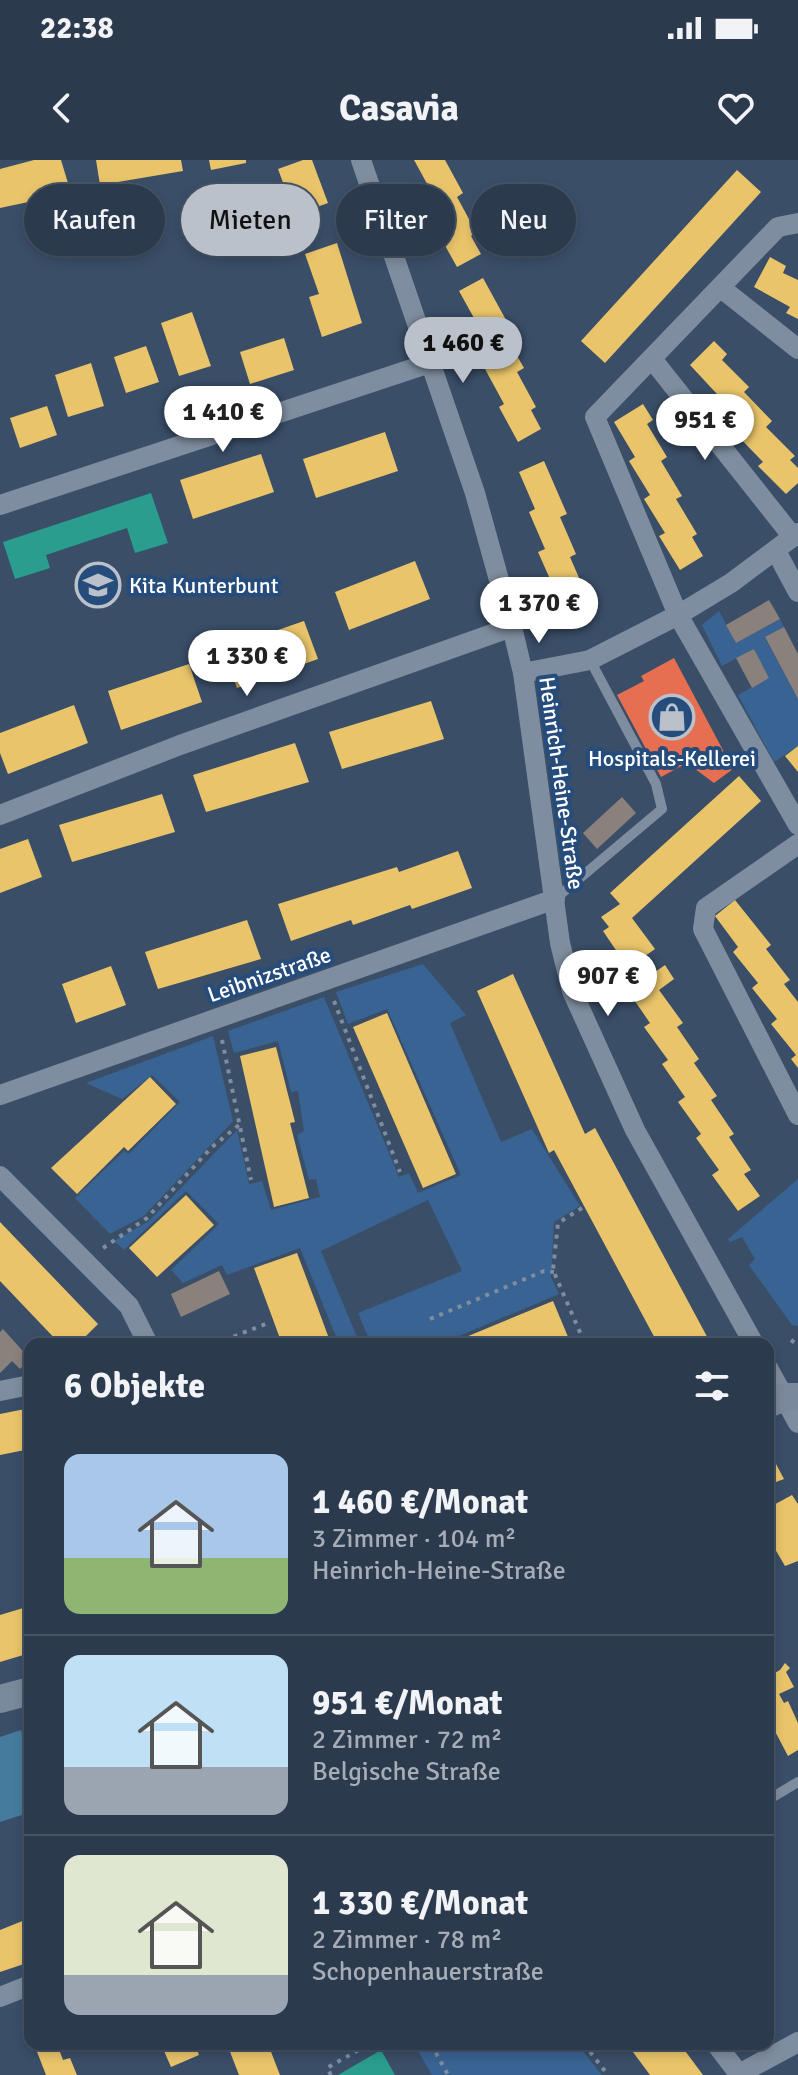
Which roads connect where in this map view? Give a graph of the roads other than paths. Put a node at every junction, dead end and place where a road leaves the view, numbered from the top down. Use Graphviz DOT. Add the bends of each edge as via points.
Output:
graph roads {
  1 [pos="361,160"];
  2 [pos="798,223"];
  3 [pos="721,288"];
  4 [pos="798,349"];
  5 [pos="652,359"];
  6 [pos="433,362"];
  7 [pos="0,505"];
  8 [pos="796,535"];
  9 [pos="776,551"];
  10 [pos="798,592"];
  11 [pos="678,615"];
  12 [pos="512,627"];
  13 [pos="590,660"];
  14 [pos="523,673"];
  15 [pos="0,815"];
  16 [pos="798,825"];
  17 [pos="798,844"];
  18 [pos="555,899"];
  19 [pos="0,1095"];
  20 [pos="798,1115"];
  21 [pos="0,1176"];
  22 [pos="145,1338"];
  23 [pos="751,1338"];
  24 [pos="774,1376"];
  25 [pos="24,1386"];
  26 [pos="0,1391"];
  27 [pos="787,1393"];
  28 [pos="798,1423"];
  29 [pos="24,1693"];
  30 [pos="0,1699"];
  31 [pos="798,1782"];
  32 [pos="774,1796"];
  33 [pos="24,1987"];
  34 [pos="0,1997"];
  35 [pos="798,2042"];
  36 [pos="721,2050"];
  1 -- 6 [label="street, Heinrich-Heine-Straße"];
  2 -- 3 [label="street" via="778,227"];
  3 -- 4 [label="street"];
  3 -- 5 [label="street"];
  5 -- 8 [label="street"];
  5 -- 11 [label="street" via="595,417"];
  6 -- 7 [label="street"];
  6 -- 12 [label="street, Heinrich-Heine-Straße"];
  8 -- 9 [label="street"];
  9 -- 10 [label="street"];
  9 -- 11 [label="street"];
  11 -- 13 [label="street"];
  11 -- 16 [label="street"];
  12 -- 14 [label="street, Heinrich-Heine-Straße"];
  12 -- 15 [label="street"];
  13 -- 14 [label="street"];
  13 -- 18 [label="lane" via="656,784 662,809"];
  14 -- 18 [label="street, Heinrich-Heine-Straße"];
  17 -- 20 [label="street" via="706,908 703,929"];
  18 -- 19 [label="street, Leibnizstraße"];
  18 -- 23 [label="street, Heinrich-Heine-Straße" via="572,991 600,1057"];
  21 -- 22 [label="street" via="129,1306"];
  24 -- 27 [label="street"];
  25 -- 26 [label="street"];
  27 -- 28 [label="street"];
  29 -- 30 [label="main road"];
  31 -- 32 [label="lane"];
  33 -- 34 [label="street"];
  35 -- 36 [label="street" via="739,2074"];
}
